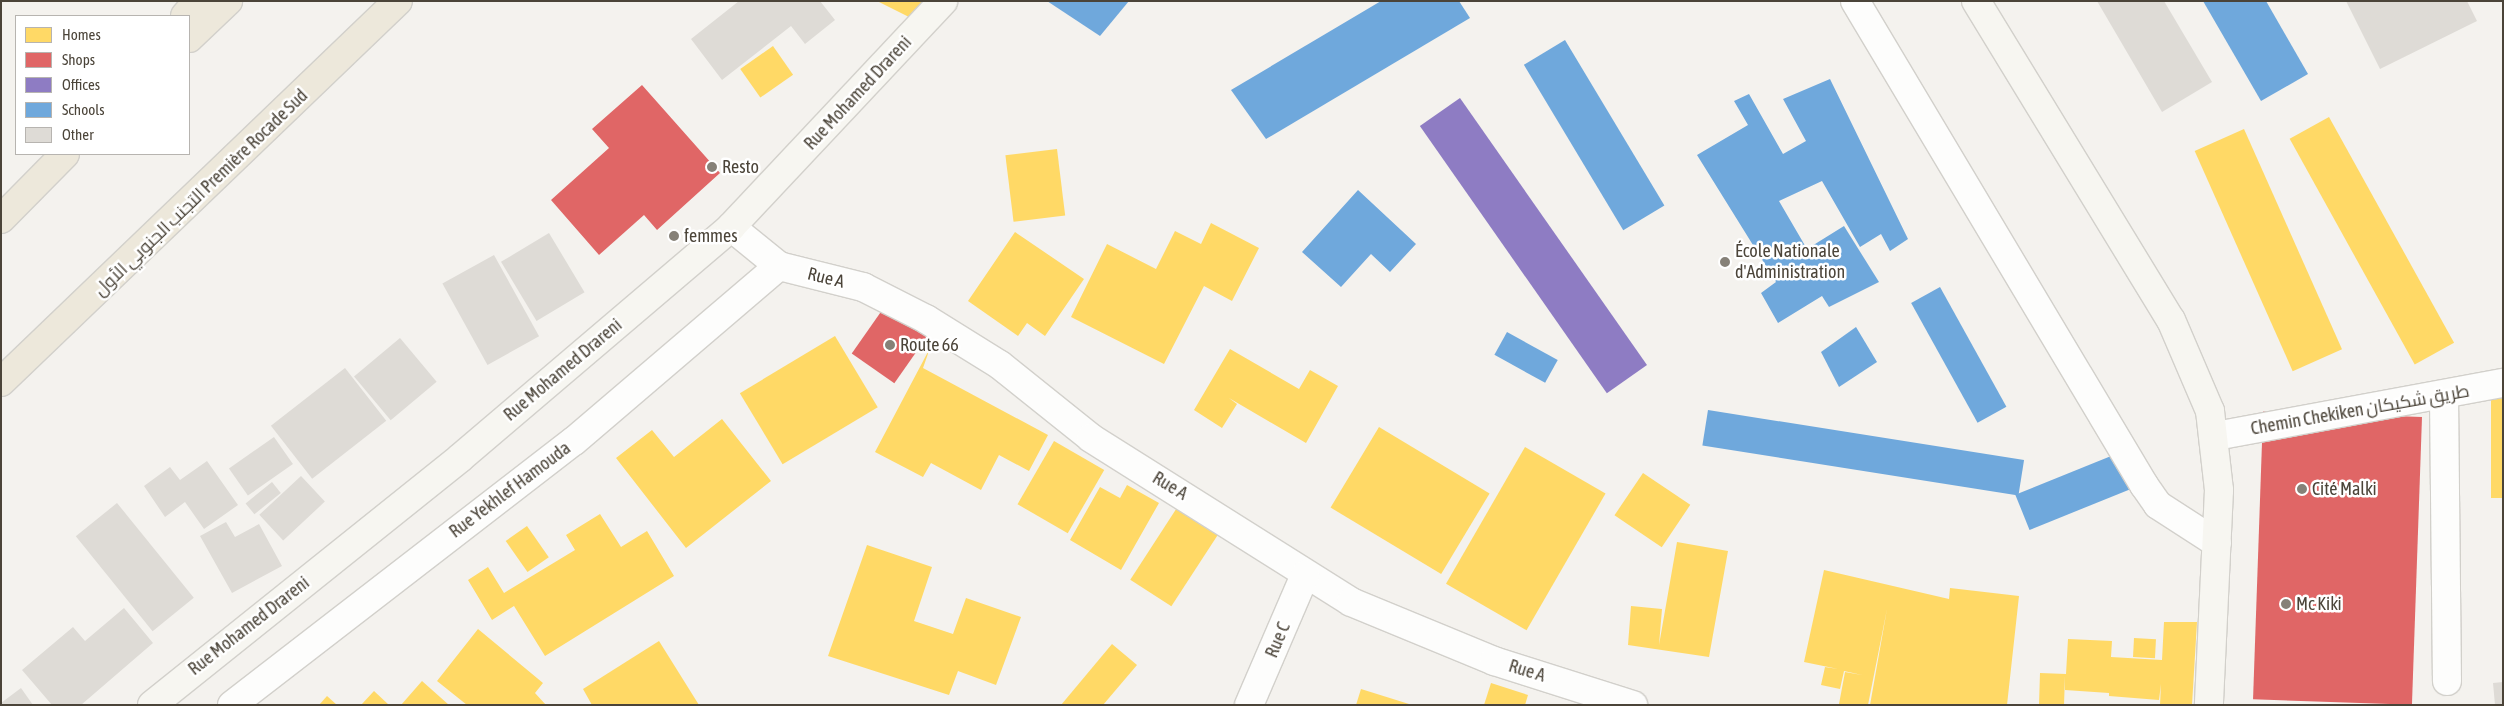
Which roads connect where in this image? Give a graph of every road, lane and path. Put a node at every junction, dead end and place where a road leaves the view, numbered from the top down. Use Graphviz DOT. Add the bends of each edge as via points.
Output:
graph roads {
  1 [pos="198,1"];
  2 [pos="228,1"];
  3 [pos="398,1"];
  4 [pos="943,1"];
  5 [pos="1855,1"];
  6 [pos="1976,1"];
  7 [pos="186,15"];
  8 [pos="190,37"];
  9 [pos="64,155"];
  10 [pos="1,219"];
  11 [pos="731,227"];
  12 [pos="779,266"];
  13 [pos="1,382"];
  14 [pos="2503,382"];
  15 [pos="2444,397"];
  16 [pos="2216,436"];
  17 [pos="2217,543"];
  18 [pos="1304,575"];
  19 [pos="2447,681"];
  20 [pos="152,705"];
  21 [pos="232,705"];
  22 [pos="1249,705"];
  23 [pos="1632,705"];
  24 [pos="2209,705"];
  1 -- 7 [label="highway"];
  2 -- 8 [label="highway"];
  3 -- 13 [label="highway, التجنب الجنوبي الأول Première Rocade Sud"];
  4 -- 11 [label="street, Rue Mohamed Drareni"];
  5 -- 17 [label="street" via="2144,485 2158,505"];
  6 -- 16 [label="street" via="2171,320 2210,411"];
  9 -- 10 [label="highway"];
  11 -- 12 [label="street, Rue A"];
  11 -- 20 [label="street, Rue Mohamed Drareni" via="460,458"];
  12 -- 18 [label="street, Rue A" via="863,287 926,319 1000,365 1091,438 1209,509"];
  12 -- 21 [label="street, Rue Yekhlef Hamouda" via="574,441"];
  14 -- 15 [label="street, Chemin Chekiken طريق شكيكان"];
  15 -- 16 [label="street, Chemin Chekiken طريق شكيكان"];
  15 -- 19 [label="street"];
  16 -- 17 [label="street"];
  17 -- 24 [label="street"];
  18 -- 22 [label="street, Rue C"];
  18 -- 23 [label="street, Rue A" via="1351,602 1444,642"];
}
